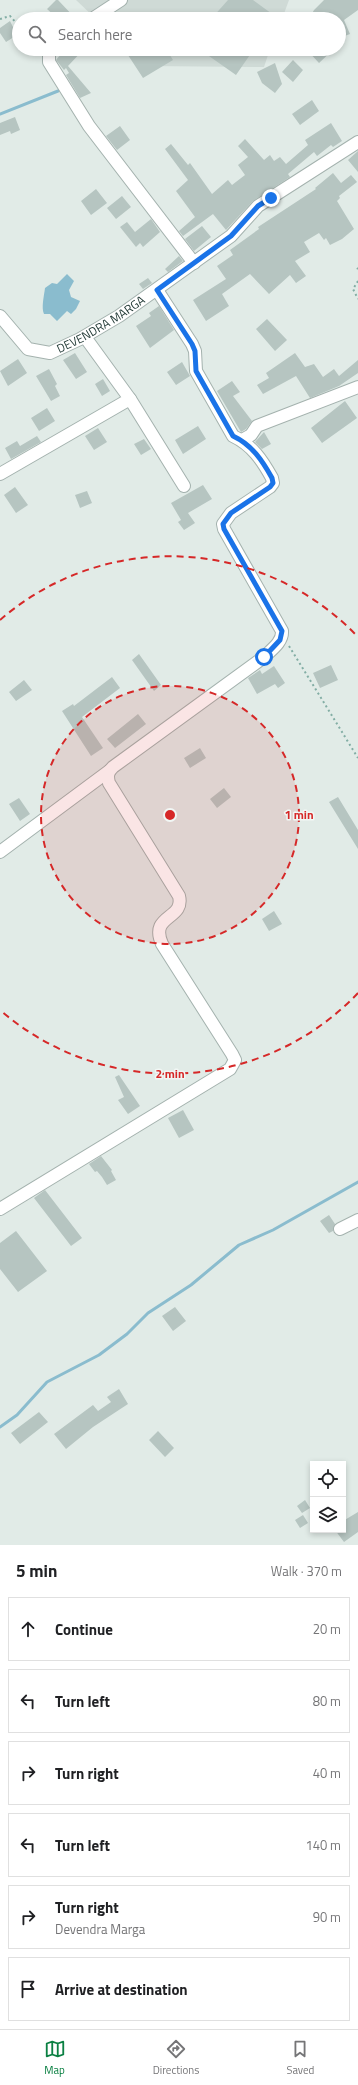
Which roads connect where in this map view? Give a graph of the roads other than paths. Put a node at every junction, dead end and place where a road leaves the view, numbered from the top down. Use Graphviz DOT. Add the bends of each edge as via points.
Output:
graph roads {
  1 [pos="121,0"];
  2 [pos="103,12"];
  3 [pos="50,56"];
  4 [pos="358,142"];
  5 [pos="194,263"];
  6 [pos="157,290"];
  7 [pos="0,316"];
  8 [pos="85,337"];
  9 [pos="358,387"];
  10 [pos="130,399"];
  11 [pos="242,440"];
  12 [pos="0,474"];
  13 [pos="184,486"];
  14 [pos="109,771"];
  15 [pos="0,852"];
  16 [pos="0,1209"];
  17 [pos="358,1220"];
  18 [pos="340,1229"];
  1 -- 2 [label="street"];
  3 -- 5 [label="street" via="49,62 89,126"];
  4 -- 5 [label="street, DEVENDRA MARGA" via="258,206 231,236"];
  5 -- 6 [label="street, DEVENDRA MARGA"];
  6 -- 8 [label="street, DEVENDRA MARGA"];
  6 -- 11 [label="street" via="192,344 196,371 233,436"];
  7 -- 8 [label="street, DEVENDRA MARGA" via="28,349 50,353"];
  8 -- 10 [label="street"];
  9 -- 11 [label="street" via="257,426 251,435"];
  10 -- 12 [label="street"];
  10 -- 13 [label="street"];
  11 -- 14 [label="street" via="262,460 273,483 231,513 223,524 282,634 277,645 264,657"];
  14 -- 15 [label="street"];
  14 -- 16 [label="street" via="109,783 179,896 179,906 162,922 158,935 235,1060 230,1069 218,1077"];
  17 -- 18 [label="street"];
}
